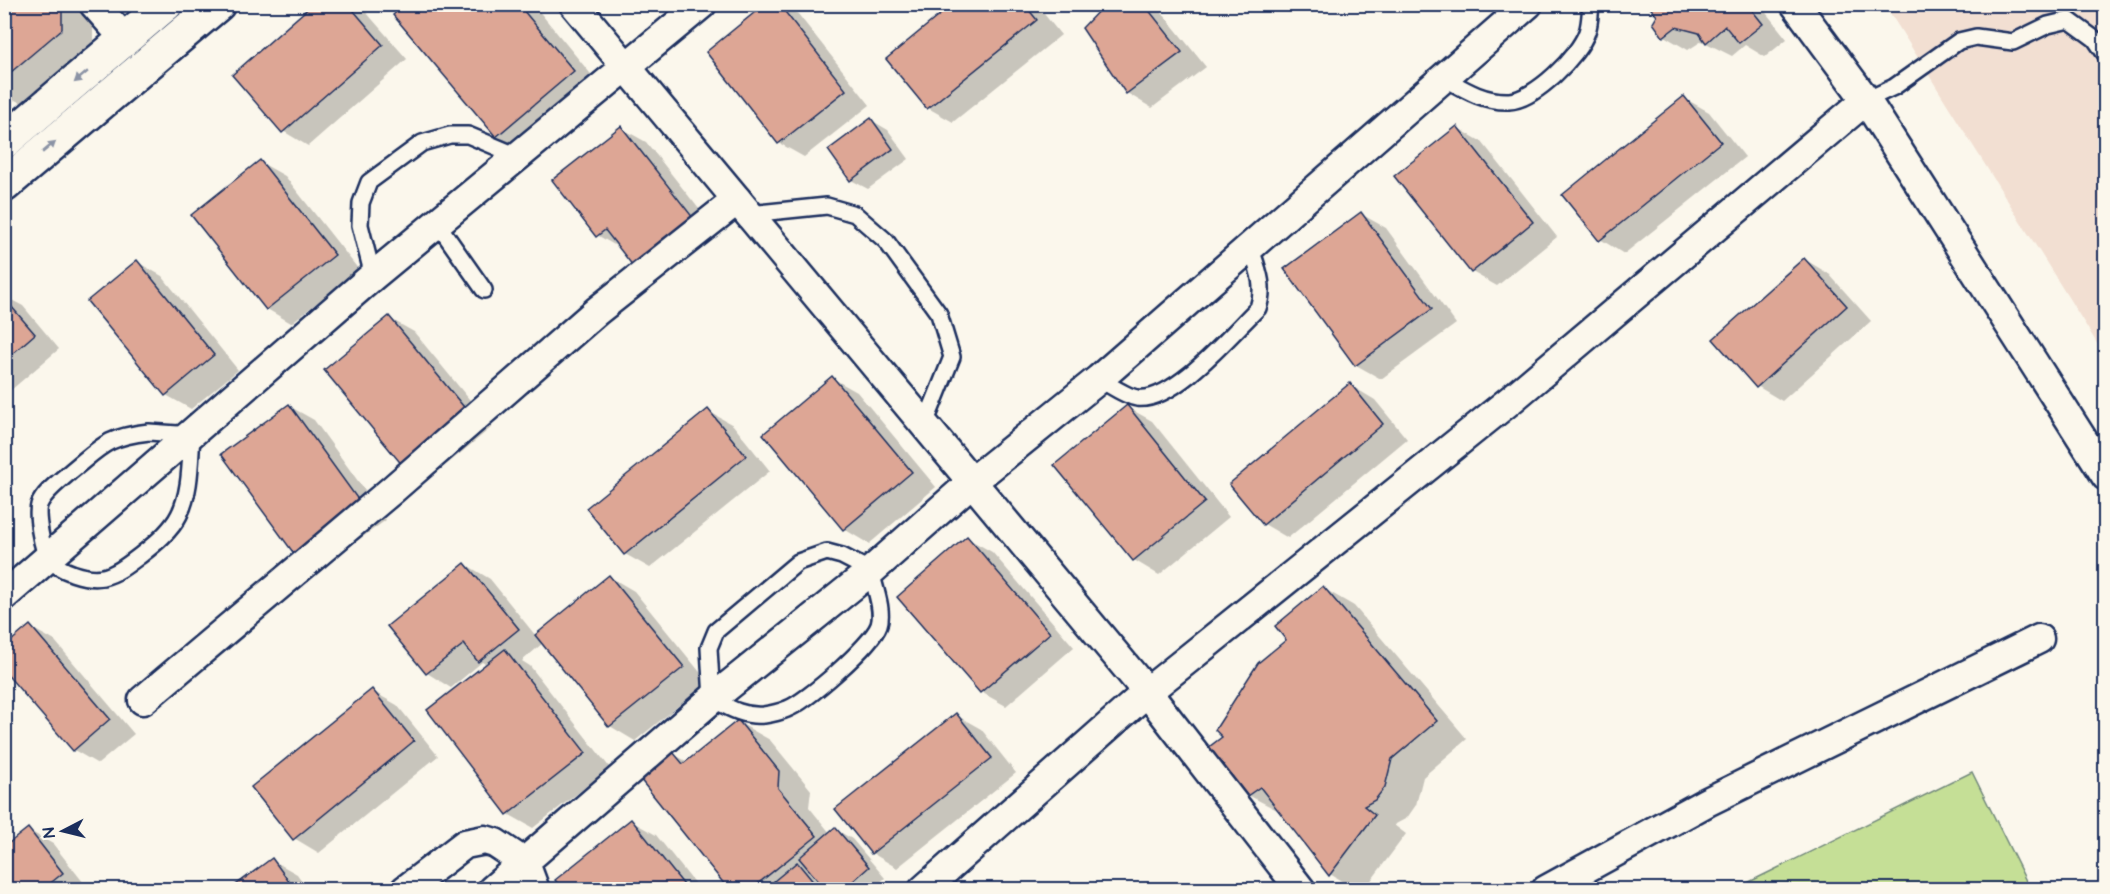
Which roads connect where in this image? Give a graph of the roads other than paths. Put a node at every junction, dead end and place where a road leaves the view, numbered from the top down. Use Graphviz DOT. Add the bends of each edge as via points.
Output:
graph roads {
  1 [pos="94,4"];
  2 [pos="166,4"];
  3 [pos="218,4"];
  4 [pos="574,4"];
  5 [pos="702,4"];
  6 [pos="1528,4"];
  7 [pos="1591,4"];
  8 [pos="1795,4"];
  9 [pos="125,39"];
  10 [pos="2106,55"];
  11 [pos="627,68"];
  12 [pos="1443,78"];
  13 [pos="1866,100"];
  14 [pos="4,142"];
  15 [pos="518,156"];
  16 [pos="4,185"];
  17 [pos="743,207"];
  18 [pos="438,223"];
  19 [pos="1250,246"];
  20 [pos="374,276"];
  21 [pos="484,290"];
  22 [pos="1099,379"];
  23 [pos="925,424"];
  24 [pos="192,435"];
  25 [pos="2106,476"];
  26 [pos="973,481"];
  27 [pos="48,558"];
  28 [pos="871,571"];
  29 [pos="4,596"];
  30 [pos="2038,639"];
  31 [pos="1147,692"];
  32 [pos="712,699"];
  33 [pos="143,700"];
  34 [pos="525,862"];
  35 [pos="405,890"];
  36 [pos="492,890"];
  37 [pos="535,890"];
  38 [pos="923,890"];
  39 [pos="1301,890"];
  40 [pos="1546,890"];
  1 -- 9 [label="street"];
  2 -- 9 [label="highway"];
  16 -- 3 [label="highway, one-way"];
  4 -- 11 [label="street"];
  5 -- 11 [label="street"];
  6 -- 12 [label="street"];
  7 -- 12 [label="lane" via="1587,33 1570,62 1542,86 1511,101 1480,98"];
  8 -- 13 [label="street"];
  9 -- 14 [label="highway, one-way"];
  10 -- 13 [label="lane" via="2095,39 2069,20 2048,25 2013,42 1976,37 1959,41 1894,87"];
  11 -- 15 [label="street"];
  11 -- 17 [label="street"];
  12 -- 19 [label="street"];
  13 -- 25 [label="street"];
  13 -- 31 [label="street" via="1513,398"];
  15 -- 18 [label="street"];
  15 -- 20 [label="lane" via="468,135 450,135 422,143 369,182 361,203 360,225"];
  17 -- 23 [label="street"];
  17 -- 23 [label="lane" via="827,206 855,214 886,241 939,314 952,357"];
  17 -- 33 [label="street" via="597,311"];
  18 -- 20 [label="street"];
  18 -- 21 [label="lane"];
  19 -- 22 [label="street"];
  19 -- 22 [label="lane" via="1262,284 1258,308 1176,387 1136,398"];
  20 -- 24 [label="street"];
  22 -- 26 [label="street"];
  23 -- 26 [label="street"];
  24 -- 27 [label="street"];
  24 -- 27 [label="lane" via="121,435 108,441 51,489 39,505 39,529"];
  24 -- 27 [label="lane" via="189,477 180,515 149,549 115,573 94,578 72,573"];
  26 -- 28 [label="street"];
  26 -- 31 [label="street"];
  27 -- 29 [label="street"];
  28 -- 32 [label="street"];
  28 -- 32 [label="lane" via="827,552 798,562 784,573 711,638"];
  28 -- 32 [label="lane" via="879,604 879,625 861,650 824,683 788,709 763,715 742,714"];
  30 -- 40 [label="street" via="1707,802"];
  31 -- 38 [label="street"];
  31 -- 39 [label="street"];
  32 -- 34 [label="street"];
  34 -- 35 [label="street" via="495,843 475,840"];
  34 -- 36 [label="street"];
  34 -- 37 [label="street"];
}
